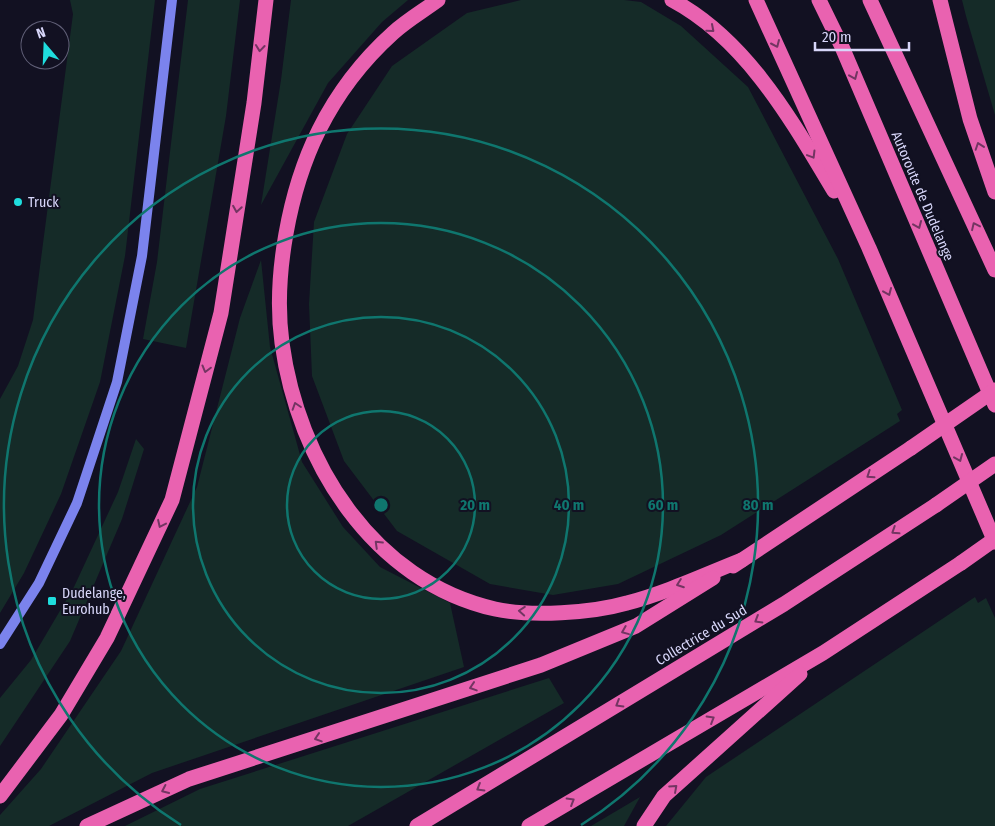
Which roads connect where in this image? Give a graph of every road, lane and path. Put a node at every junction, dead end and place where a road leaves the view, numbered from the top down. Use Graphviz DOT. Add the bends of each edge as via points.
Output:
graph roads {
  1 [pos="172,0"];
  2 [pos="266,0"];
  3 [pos="438,0"];
  4 [pos="672,0"];
  5 [pos="756,0"];
  6 [pos="819,0"];
  7 [pos="870,0"];
  8 [pos="940,0"];
  9 [pos="995,192"];
  10 [pos="869,248"];
  11 [pos="995,270"];
  12 [pos="995,390"];
  13 [pos="995,405"];
  14 [pos="995,464"];
  15 [pos="995,541"];
  16 [pos="742,560"];
  17 [pos="0,644"];
  18 [pos="823,653"];
  19 [pos="0,796"];
  20 [pos="88,826"];
  21 [pos="417,826"];
  22 [pos="529,826"];
  23 [pos="644,826"];
  1 -- 17 [label="main road" via="142,256 116,382 77,503 39,583"];
  2 -- 19 [label="highway, one-way" via="254,103 221,313 172,500 107,638 61,714"];
  16 -- 3 [label="highway, one-way" via="626,604 556,614 496,609 447,593 400,566 357,523 320,466 294,404 282,342 281,265 292,201 319,130 352,76 394,32"];
  4 -- 10 [label="highway, one-way" via="688,9 745,58 784,110"];
  5 -- 10 [label="highway, one-way"];
  6 -- 13 [label="highway, Autoroute de Dudelange, one-way"];
  11 -- 7 [label="highway, one-way"];
  9 -- 8 [label="highway, one-way" via="970,119"];
  10 -- 15 [label="highway, one-way"];
  12 -- 16 [label="highway, one-way, bridge"];
  14 -- 21 [label="highway, Collectrice du Sud, one-way, bridge" via="784,604"];
  15 -- 18 [label="highway, bridge"];
  16 -- 20 [label="highway, one-way" via="636,626 575,651 523,671 189,779"];
  22 -- 18 [label="highway, one-way"];
  23 -- 18 [label="highway, one-way" via="664,796"];
}
